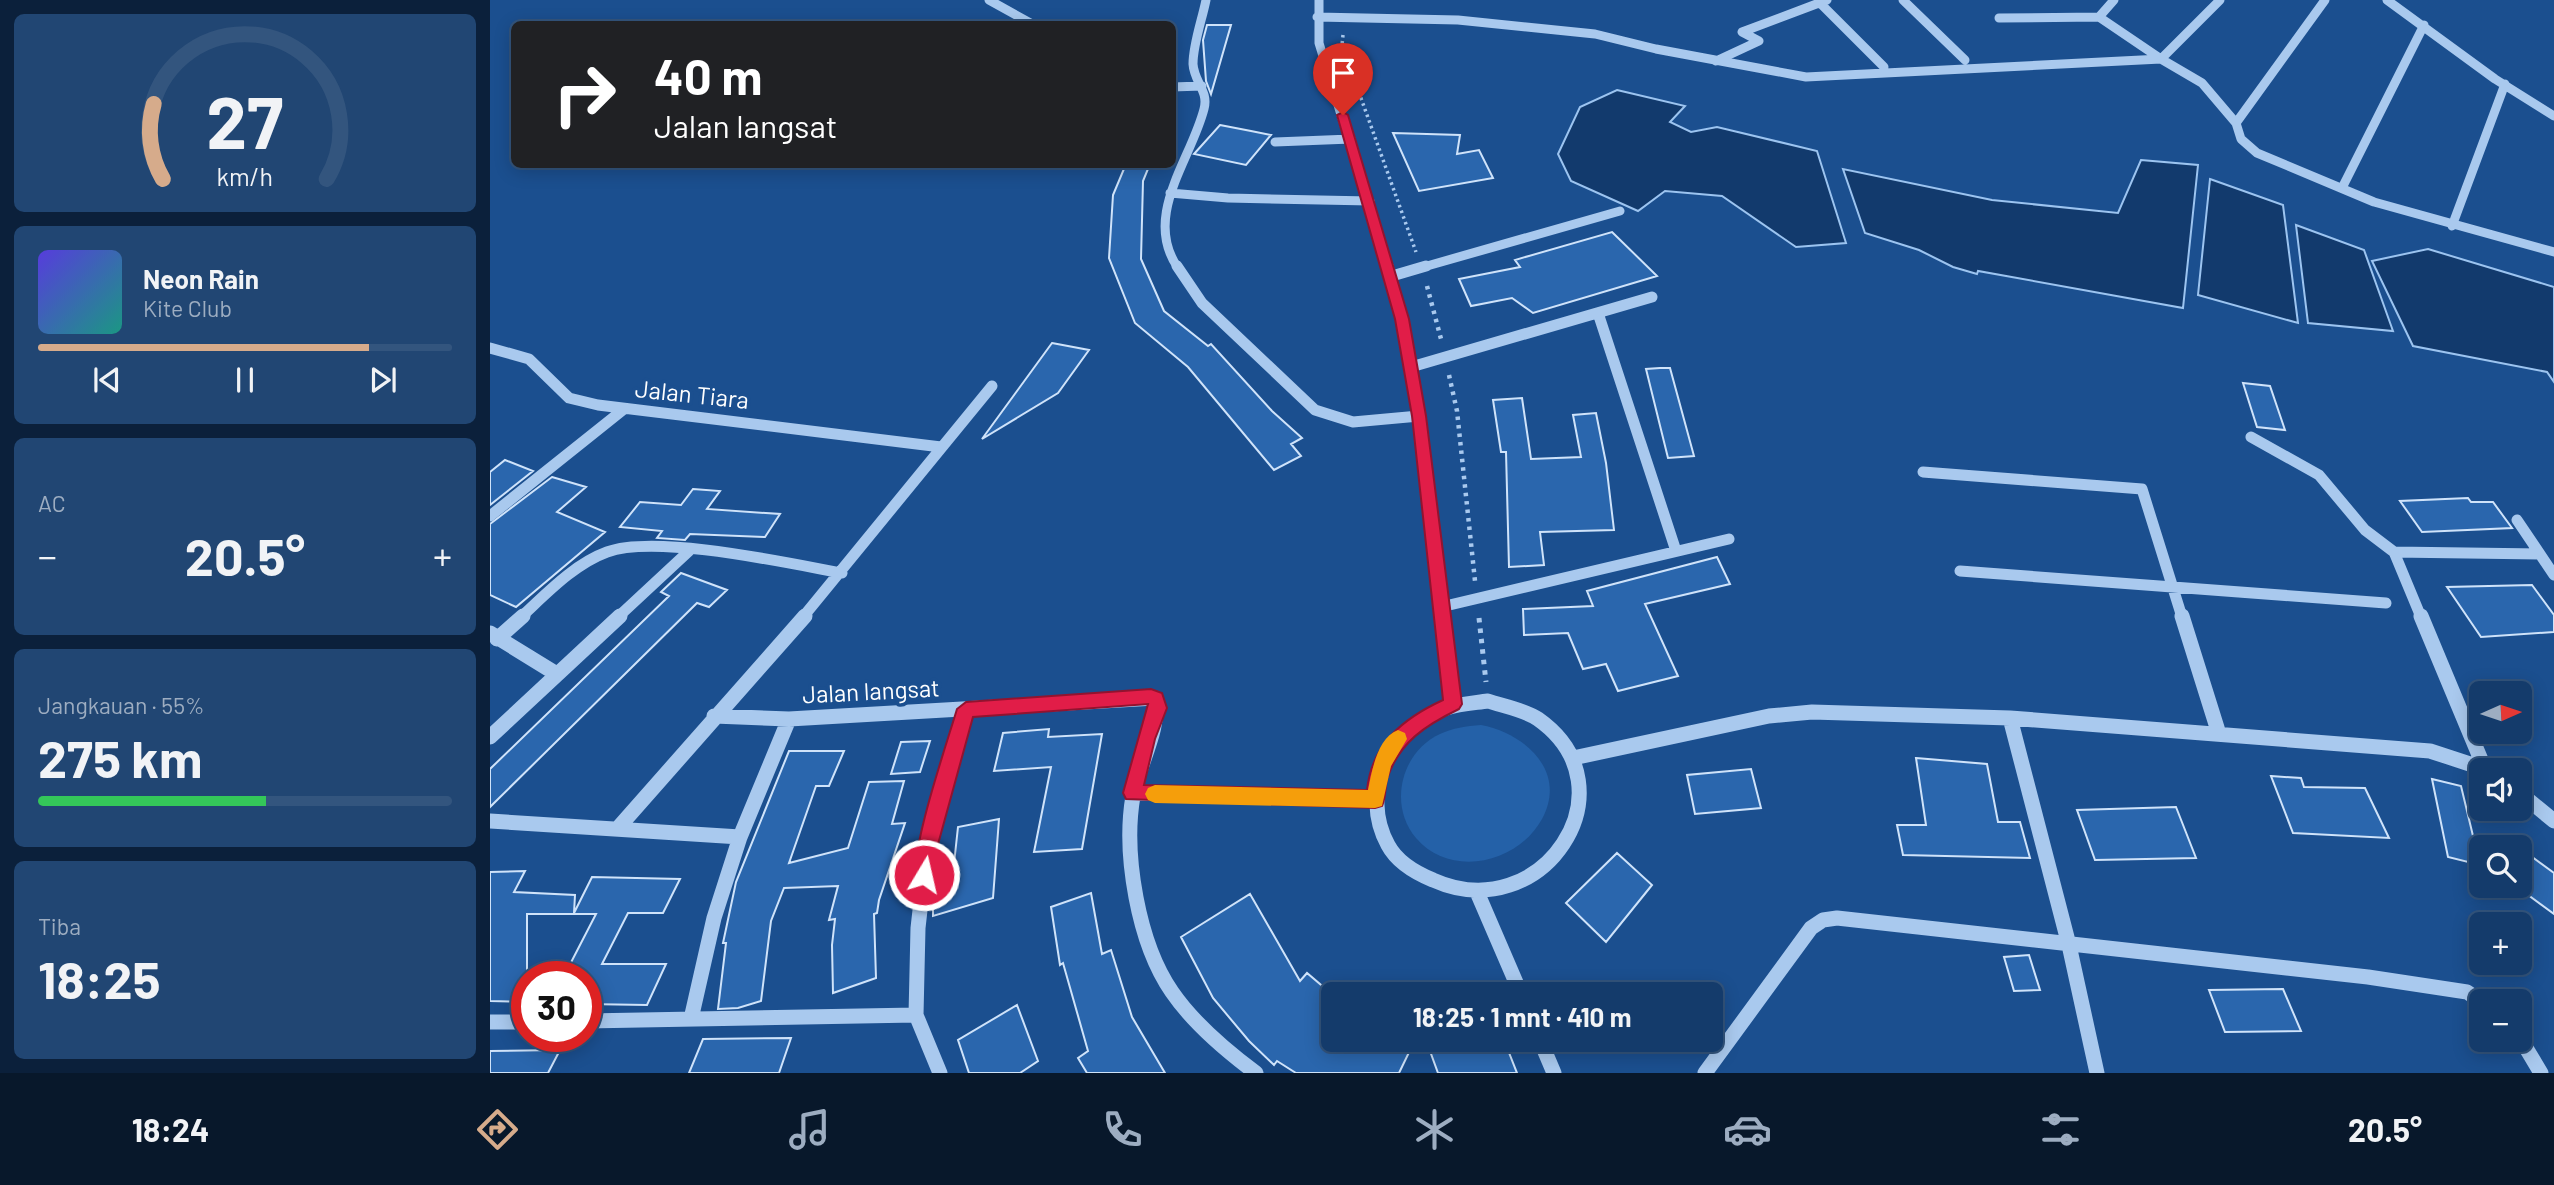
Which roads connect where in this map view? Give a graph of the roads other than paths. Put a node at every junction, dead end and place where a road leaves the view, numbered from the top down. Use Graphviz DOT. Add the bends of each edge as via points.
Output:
graph roads {
  1 [pos="989,0"];
  2 [pos="1206,0"];
  3 [pos="1319,0"];
  4 [pos="1903,0"];
  5 [pos="2114,0"];
  6 [pos="2220,0"];
  7 [pos="2325,0"];
  8 [pos="2388,0"];
  9 [pos="1823,1"];
  10 [pos="1317,17"];
  11 [pos="2099,17"];
  12 [pos="1999,18"];
  13 [pos="1027,21"];
  14 [pos="2424,24"];
  15 [pos="2161,59"];
  16 [pos="1965,60"];
  17 [pos="1716,61"];
  18 [pos="1884,67"];
  19 [pos="2505,84"];
  20 [pos="1202,86"];
  21 [pos="1176,87"];
  22 [pos="2554,116"];
  23 [pos="2236,122"];
  24 [pos="1350,139"];
  25 [pos="1275,142"];
  26 [pos="2342,188"];
  27 [pos="1170,193"];
  28 [pos="1370,201"];
  29 [pos="1620,211"];
  30 [pos="2452,226"];
  31 [pos="2554,252"];
  32 [pos="1392,276"];
  33 [pos="1652,297"];
  34 [pos="1598,313"];
  35 [pos="490,348"];
  36 [pos="1411,367"];
  37 [pos="992,386"];
  38 [pos="624,409"];
  39 [pos="1419,416"];
  40 [pos="2251,437"];
  41 [pos="941,447"];
  42 [pos="1923,472"];
  43 [pos="490,516"];
  44 [pos="2517,520"];
  45 [pos="1729,539"];
  46 [pos="690,551"];
  47 [pos="1676,551"];
  48 [pos="2394,552"];
  49 [pos="2540,554"];
  50 [pos="1960,571"];
  51 [pos="842,573"];
  52 [pos="2554,575"];
  53 [pos="2173,587"];
  54 [pos="2386,603"];
  55 [pos="1441,607"];
  56 [pos="494,636"];
  57 [pos="555,673"];
  58 [pos="1453,704"];
  59 [pos="966,709"];
  60 [pos="714,716"];
  61 [pos="2010,718"];
  62 [pos="789,719"];
  63 [pos="2219,734"];
  64 [pos="490,737"];
  65 [pos="1573,758"];
  66 [pos="2481,758"];
  67 [pos="2469,764"];
  68 [pos="1132,793"];
  69 [pos="1375,799"];
  70 [pos="2532,803"];
  71 [pos="490,821"];
  72 [pos="2554,821"];
  73 [pos="618,828"];
  74 [pos="740,837"];
  75 [pos="1478,892"];
  76 [pos="2069,944"];
  77 [pos="1516,982"];
  78 [pos="2469,993"];
  79 [pos="916,1015"];
  80 [pos="691,1019"];
  81 [pos="602,1021"];
  82 [pos="490,1022"];
  83 [pos="511,1022"];
  84 [pos="1545,1052"];
  85 [pos="2528,1052"];
  86 [pos="940,1073"];
  87 [pos="1256,1073"];
  88 [pos="1554,1073"];
  89 [pos="1705,1073"];
  90 [pos="2097,1073"];
  91 [pos="2541,1073"];
  1 -- 13 [label="street"];
  2 -- 20 [label="street" via="1193,62"];
  3 -- 10 [label="street"];
  4 -- 16 [label="street"];
  5 -- 11 [label="street"];
  6 -- 15 [label="street"];
  7 -- 23 [label="street"];
  8 -- 14 [label="street"];
  9 -- 17 [label="street" via="1742,32 1759,41"];
  9 -- 18 [label="street"];
  10 -- 17 [label="street" via="1458,20 1595,34"];
  10 -- 24 [label="street" via="1319,43"];
  11 -- 12 [label="street"];
  11 -- 15 [label="street"];
  14 -- 19 [label="street"];
  14 -- 26 [label="street"];
  15 -- 17 [label="street" via="1830,77"];
  15 -- 23 [label="street" via="2202,83"];
  19 -- 22 [label="street"];
  19 -- 30 [label="street"];
  20 -- 21 [label="street"];
  20 -- 27 [label="street" via="1204,110"];
  23 -- 26 [label="street" via="2241,139 2257,153"];
  24 -- 25 [label="street"];
  24 -- 28 [label="street"];
  26 -- 30 [label="street"];
  27 -- 28 [label="street"];
  27 -- 39 [label="street" via="1165,228 1173,261 1202,303 1314,410 1333,421 1352,424"];
  28 -- 32 [label="street"];
  29 -- 32 [label="street"];
  30 -- 31 [label="street"];
  32 -- 36 [label="street"];
  33 -- 34 [label="street"];
  34 -- 36 [label="street"];
  34 -- 47 [label="street"];
  35 -- 38 [label="street, Jalan Tiara" via="529,359 569,398"];
  36 -- 39 [label="street"];
  37 -- 41 [label="street"];
  38 -- 41 [label="street, Jalan Tiara"];
  38 -- 43 [label="street"];
  39 -- 55 [label="street"];
  40 -- 48 [label="street" via="2324,479 2347,503 2363,531"];
  41 -- 51 [label="street"];
  42 -- 53 [label="street" via="2142,489"];
  44 -- 49 [label="street"];
  45 -- 47 [label="street"];
  46 -- 51 [label="street"];
  46 -- 56 [label="street" via="609,550"];
  46 -- 57 [label="street"];
  47 -- 55 [label="street"];
  48 -- 49 [label="street"];
  48 -- 66 [label="street"];
  49 -- 52 [label="street"];
  50 -- 53 [label="street"];
  51 -- 60 [label="street"];
  53 -- 54 [label="street"];
  53 -- 63 [label="street"];
  55 -- 58 [label="street"];
  56 -- 57 [label="street"];
  57 -- 64 [label="street"];
  58 -- 65 [label="street" via="1488,701 1523,710 1553,729"];
  58 -- 69 [label="street" via="1418,721 1391,747"];
  59 -- 62 [label="street, Jalan langsat"];
  59 -- 68 [label="street, Jalan langsat" via="1156,698 1158,708"];
  59 -- 79 [label="street" via="927,848 918,928"];
  60 -- 62 [label="street, Jalan langsat"];
  60 -- 73 [label="street"];
  61 -- 63 [label="street"];
  61 -- 65 [label="street" via="1812,712 1769,716"];
  61 -- 76 [label="street"];
  62 -- 74 [label="street"];
  63 -- 67 [label="street" via="2430,751"];
  65 -- 75 [label="street" via="1581,802 1565,846 1527,879"];
  68 -- 69 [label="street"];
  68 -- 87 [label="street" via="1129,848 1141,922 1170,990 1220,1047"];
  69 -- 75 [label="street" via="1378,823 1405,865 1450,889"];
  70 -- 72 [label="street"];
  71 -- 73 [label="street"];
  73 -- 74 [label="street"];
  74 -- 80 [label="street" via="714,918"];
  75 -- 77 [label="street"];
  76 -- 78 [label="street" via="2334,971"];
  76 -- 89 [label="street" via="1823,920 1811,928"];
  76 -- 90 [label="street"];
  79 -- 80 [label="street"];
  79 -- 86 [label="street"];
  80 -- 81 [label="street"];
  82 -- 83 [label="street"];
  84 -- 88 [label="street"];
  85 -- 91 [label="street"];
}
